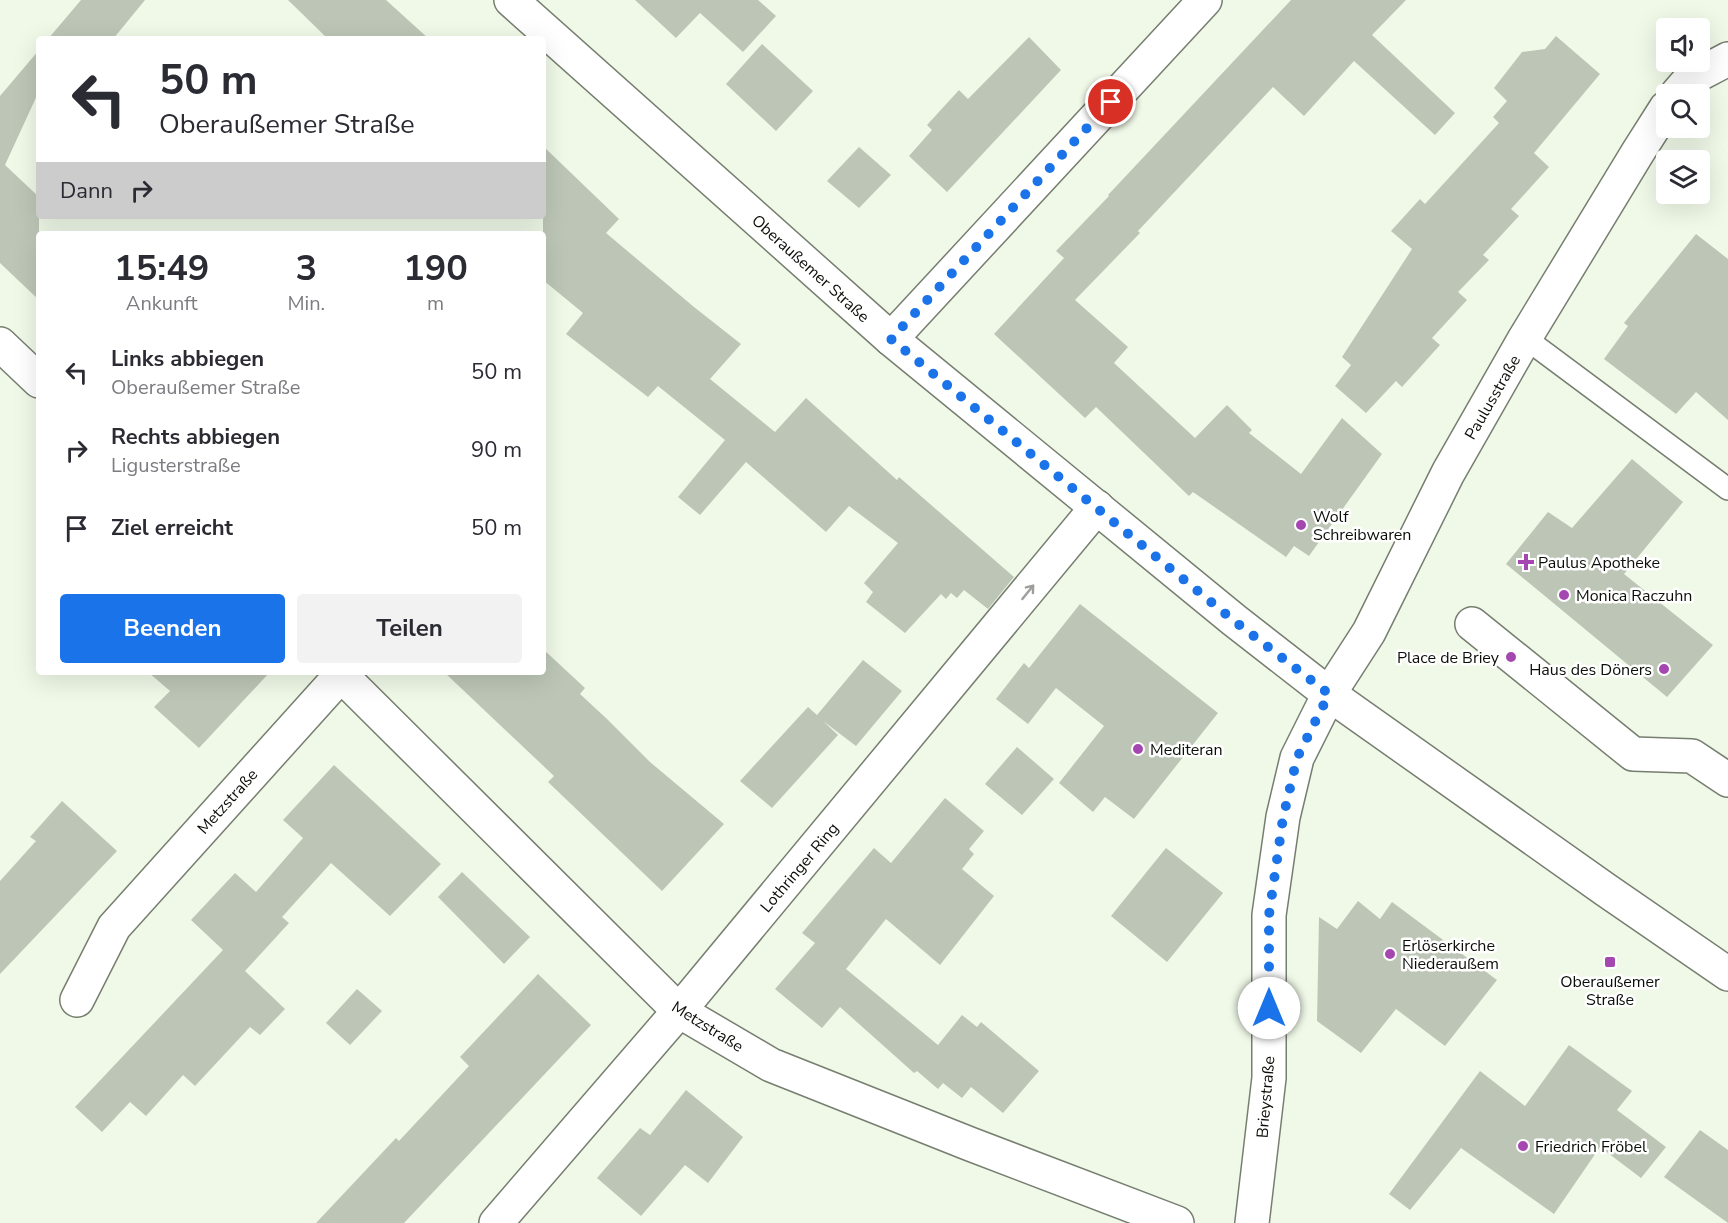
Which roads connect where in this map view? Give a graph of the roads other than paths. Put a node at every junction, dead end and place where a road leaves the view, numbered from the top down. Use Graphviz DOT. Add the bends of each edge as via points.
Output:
graph roads {
  1 [pos="511,0"];
  2 [pos="1205,0"];
  3 [pos="1728,58"];
  4 [pos="1686,84"];
  5 [pos="1656,124"];
  6 [pos="1525,338"];
  7 [pos="891,339"];
  8 [pos="0,344"];
  9 [pos="36,378"];
  10 [pos="1728,489"];
  11 [pos="1097,507"];
  12 [pos="1472,624"];
  13 [pos="338,675"];
  14 [pos="340,675"];
  15 [pos="1329,694"];
  16 [pos="1728,780"];
  17 [pos="1728,974"];
  18 [pos="77,1000"];
  19 [pos="679,1011"];
  20 [pos="496,1223"];
  21 [pos="1177,1223"];
  22 [pos="1252,1223"];
  1 -- 7 [label="street, Oberaußemer Straße"];
  2 -- 7 [label="street"];
  3 -- 4 [label="street"];
  5 -- 6 [label="street, Paulusstraße"];
  6 -- 10 [label="lane"];
  6 -- 15 [label="street, Paulusstraße" via="1448,473 1369,632"];
  7 -- 11 [label="street, Oberaußemer Straße"];
  8 -- 9 [label="street"];
  11 -- 15 [label="street, Oberaußemer Straße"];
  19 -- 11 [label="street, Lothringer Ring, one-way"];
  12 -- 16 [label="street" via="1633,754 1692,756"];
  13 -- 18 [label="street, Metzstraße" via="114,927"];
  14 -- 19 [label="street, Metzstraße"];
  15 -- 17 [label="street, Oberaußemer Straße"];
  15 -- 22 [label="street, Brieystraße" via="1297,758 1283,818 1271,904 1269,1077"];
  19 -- 20 [label="street, Lothringer Ring"];
  19 -- 21 [label="street, Metzstraße" via="771,1065"];
}
